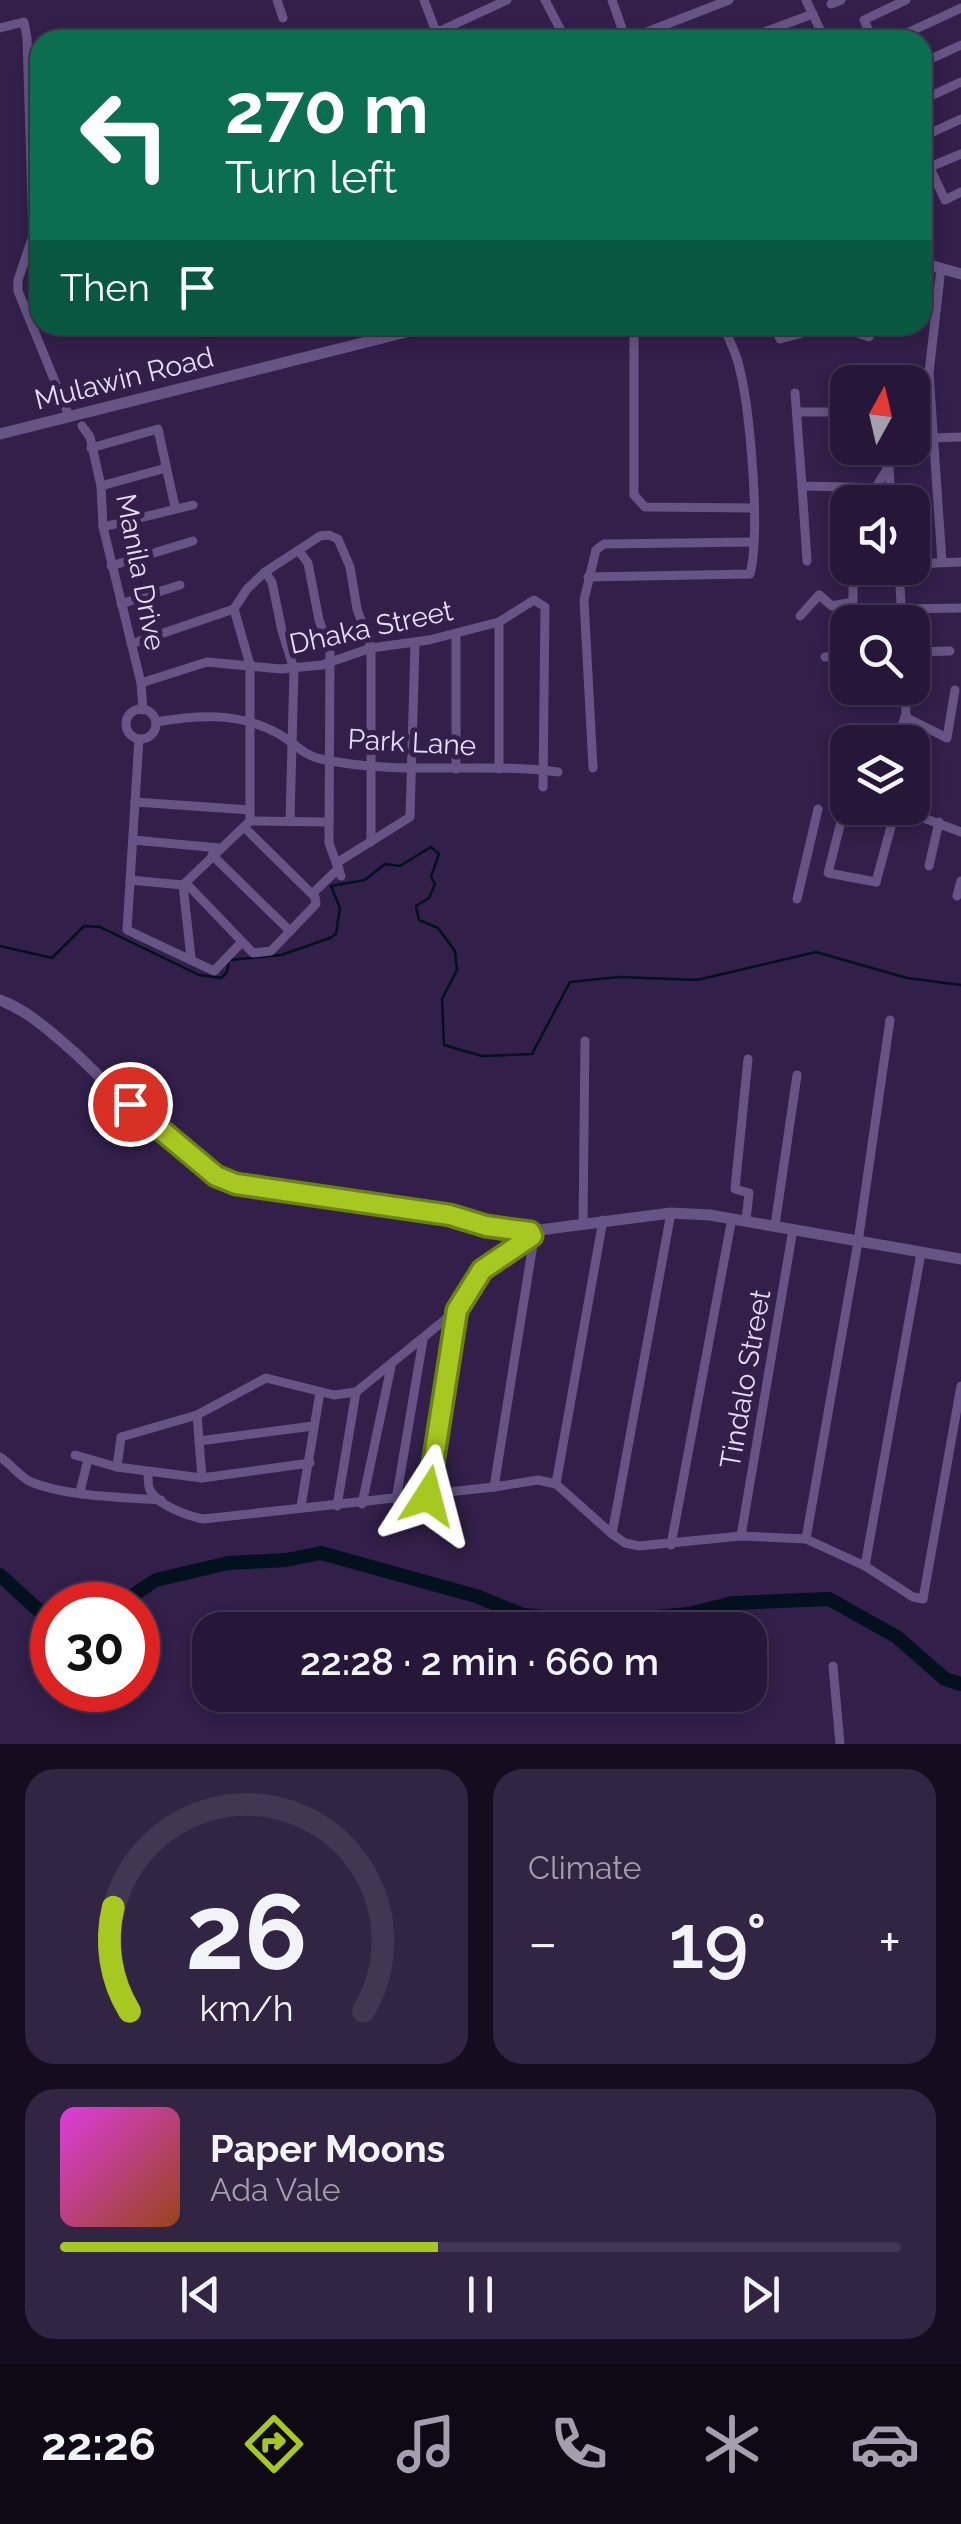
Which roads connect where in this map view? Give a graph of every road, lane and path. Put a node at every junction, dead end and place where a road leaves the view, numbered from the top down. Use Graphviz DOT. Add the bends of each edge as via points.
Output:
graph roads {
  1 [pos="277,0"];
  2 [pos="424,0"];
  3 [pos="507,0"];
  4 [pos="545,0"];
  5 [pos="612,0"];
  6 [pos="729,0"];
  7 [pos="806,0"];
  8 [pos="841,0"];
  9 [pos="906,0"];
  10 [pos="830,4"];
  11 [pos="961,8"];
  12 [pos="813,14"];
  13 [pos="284,18"];
  14 [pos="0,28"];
  15 [pos="561,30"];
  16 [pos="622,30"];
  17 [pos="652,30"];
  18 [pos="769,30"];
  19 [pos="821,30"];
  20 [pos="868,30"];
  21 [pos="914,30"];
  22 [pos="961,45"];
  23 [pos="932,58"];
  24 [pos="961,82"];
  25 [pos="932,95"];
  26 [pos="961,119"];
  27 [pos="932,132"];
  28 [pos="961,154"];
  29 [pos="30,157"];
  30 [pos="932,166"];
  31 [pos="932,171"];
  32 [pos="961,192"];
  33 [pos="30,252"];
  34 [pos="932,266"];
  35 [pos="942,268"];
  36 [pos="961,274"];
  37 [pos="30,317"];
  38 [pos="38,335"];
  39 [pos="398,335"];
  40 [pos="634,335"];
  41 [pos="727,335"];
  42 [pos="864,335"];
  43 [pos="869,337"];
  44 [pos="930,365"];
  45 [pos="795,394"];
  46 [pos="930,406"];
  47 [pos="797,412"];
  48 [pos="830,412"];
  49 [pos="76,419"];
  50 [pos="0,434"];
  51 [pos="961,436"];
  52 [pos="933,438"];
  53 [pos="90,446"];
  54 [pos="166,468"];
  55 [pos="100,486"];
  56 [pos="802,486"];
  57 [pos="830,487"];
  58 [pos="193,505"];
  59 [pos="175,508"];
  60 [pos="753,508"];
  61 [pos="103,527"];
  62 [pos="193,540"];
  63 [pos="752,542"];
  64 [pos="300,550"];
  65 [pos="807,561"];
  66 [pos="942,562"];
  67 [pos="961,562"];
  68 [pos="930,563"];
  69 [pos="111,566"];
  70 [pos="265,572"];
  71 [pos="588,577"];
  72 [pos="180,584"];
  73 [pos="854,585"];
  74 [pos="121,604"];
  75 [pos="234,608"];
  76 [pos="961,608"];
  77 [pos="930,609"];
  78 [pos="800,616"];
  79 [pos="499,622"];
  80 [pos="456,634"];
  81 [pos="415,643"];
  82 [pos="131,644"];
  83 [pos="371,648"];
  84 [pos="950,651"];
  85 [pos="930,652"];
  86 [pos="824,658"];
  87 [pos="830,658"];
  88 [pos="331,662"];
  89 [pos="250,665"];
  90 [pos="294,669"];
  91 [pos="141,682"];
  92 [pos="955,690"];
  93 [pos="906,705"];
  94 [pos="143,710"];
  95 [pos="906,717"];
  96 [pos="156,722"];
  97 [pos="252,722"];
  98 [pos="903,725"];
  99 [pos="139,739"];
  100 [pos="290,742"];
  101 [pos="330,760"];
  102 [pos="370,766"];
  103 [pos="411,768"];
  104 [pos="498,768"];
  105 [pos="592,768"];
  106 [pos="456,769"];
  107 [pos="543,770"];
  108 [pos="558,772"];
  109 [pos="543,787"];
  110 [pos="135,802"];
  111 [pos="818,809"];
  112 [pos="250,810"];
  113 [pos="930,819"];
  114 [pos="290,821"];
  115 [pos="329,822"];
  116 [pos="939,822"];
  117 [pos="247,824"];
  118 [pos="840,825"];
  119 [pos="891,825"];
  120 [pos="961,832"];
  121 [pos="134,840"];
  122 [pos="371,842"];
  123 [pos="809,846"];
  124 [pos="834,846"];
  125 [pos="216,852"];
  126 [pos="929,866"];
  127 [pos="339,869"];
  128 [pos="130,880"];
  129 [pos="961,882"];
  130 [pos="184,884"];
  131 [pos="312,894"];
  132 [pos="957,896"];
  133 [pos="797,898"];
  134 [pos="290,931"];
  135 [pos="242,942"];
  136 [pos="191,958"];
  137 [pos="0,1000"];
  138 [pos="890,1020"];
  139 [pos="585,1041"];
  140 [pos="748,1059"];
  141 [pos="798,1075"];
  142 [pos="671,1212"];
  143 [pos="739,1219"];
  144 [pos="603,1220"];
  145 [pos="583,1223"];
  146 [pos="775,1225"];
  147 [pos="793,1229"];
  148 [pos="531,1234"];
  149 [pos="858,1242"];
  150 [pos="921,1253"];
  151 [pos="961,1259"];
  152 [pos="457,1310"];
  153 [pos="423,1340"];
  154 [pos="390,1368"];
  155 [pos="961,1386"];
  156 [pos="320,1392"];
  157 [pos="356,1392"];
  158 [pos="197,1415"];
  159 [pos="313,1426"];
  160 [pos="199,1441"];
  161 [pos="75,1455"];
  162 [pos="0,1457"];
  163 [pos="88,1460"];
  164 [pos="310,1463"];
  165 [pos="118,1467"];
  166 [pos="148,1472"];
  167 [pos="202,1478"];
  168 [pos="556,1484"];
  169 [pos="494,1488"];
  170 [pos="80,1492"];
  171 [pos="428,1496"];
  172 [pos="161,1500"];
  173 [pos="396,1500"];
  174 [pos="362,1504"];
  175 [pos="301,1506"];
  176 [pos="337,1506"];
  177 [pos="612,1534"];
  178 [pos="741,1536"];
  179 [pos="806,1539"];
  180 [pos="671,1545"];
  181 [pos="865,1566"];
  182 [pos="833,1666"];
  183 [pos="840,1744"];
  1 -- 13 [label="street"];
  2 -- 3 [label="street" via="440,30"];
  4 -- 15 [label="street"];
  5 -- 16 [label="street"];
  6 -- 17 [label="street"];
  7 -- 12 [label="street"];
  8 -- 10 [label="street"];
  9 -- 20 [label="street" via="864,20"];
  11 -- 21 [label="street"];
  12 -- 18 [label="street"];
  12 -- 19 [label="street"];
  14 -- 29 [label="street, Manila Drive" via="24,22"];
  22 -- 23 [label="street"];
  24 -- 25 [label="street"];
  26 -- 27 [label="street"];
  28 -- 30 [label="street"];
  31 -- 32 [label="street" via="946,200"];
  33 -- 37 [label="street, Manila Drive" via="18,291"];
  34 -- 35 [label="street"];
  35 -- 36 [label="street"];
  35 -- 44 [label="street"];
  38 -- 49 [label="street, Manila Drive"];
  39 -- 49 [label="street, Mulawin Road"];
  40 -- 60 [label="street" via="634,496 645,507"];
  41 -- 60 [label="street" via="741,380"];
  42 -- 43 [label="street"];
  45 -- 47 [label="street"];
  46 -- 52 [label="street"];
  47 -- 48 [label="street"];
  47 -- 56 [label="street"];
  49 -- 50 [label="street, Mulawin Road"];
  49 -- 53 [label="street, Manila Drive" via="88,430"];
  51 -- 52 [label="street"];
  52 -- 66 [label="street"];
  53 -- 54 [label="street" via="158,429"];
  53 -- 55 [label="street, Manila Drive"];
  54 -- 55 [label="street"];
  54 -- 59 [label="street"];
  55 -- 61 [label="street, Manila Drive"];
  56 -- 57 [label="street"];
  56 -- 65 [label="street"];
  58 -- 59 [label="street"];
  59 -- 61 [label="street"];
  60 -- 63 [label="street"];
  61 -- 69 [label="street, Manila Drive"];
  62 -- 69 [label="street"];
  63 -- 71 [label="street" via="604,544"];
  63 -- 71 [label="street" via="746,576"];
  64 -- 70 [label="street"];
  64 -- 83 [label="street" via="320,536 338,539"];
  64 -- 88 [label="street"];
  66 -- 67 [label="street"];
  66 -- 68 [label="street"];
  69 -- 74 [label="street, Manila Drive"];
  70 -- 75 [label="street"];
  70 -- 90 [label="street"];
  71 -- 105 [label="street"];
  72 -- 74 [label="street"];
  73 -- 78 [label="street" via="853,602 832,606 819,595"];
  74 -- 82 [label="street, Manila Drive"];
  75 -- 82 [label="street"];
  75 -- 89 [label="street"];
  76 -- 77 [label="street"];
  79 -- 80 [label="street, Dhaka Street"];
  79 -- 104 [label="street"];
  79 -- 107 [label="street, Dhaka Street" via="534,600 545,606"];
  80 -- 81 [label="street, Dhaka Street"];
  80 -- 106 [label="street"];
  81 -- 83 [label="street, Dhaka Street"];
  81 -- 103 [label="street"];
  82 -- 91 [label="street, Manila Drive"];
  83 -- 88 [label="street, Dhaka Street"];
  83 -- 102 [label="street"];
  84 -- 85 [label="street"];
  86 -- 87 [label="street"];
  88 -- 90 [label="street, Dhaka Street"];
  88 -- 101 [label="street"];
  89 -- 90 [label="street, Dhaka Street"];
  89 -- 91 [label="street, Dhaka Street" via="207,662"];
  89 -- 97 [label="street"];
  90 -- 100 [label="street"];
  91 -- 94 [label="street, Manila Drive"];
  92 -- 95 [label="street" via="951,740"];
  93 -- 95 [label="street"];
  94 -- 96 [label="street"];
  94 -- 99 [label="street" via="126,722"];
  95 -- 98 [label="street"];
  96 -- 97 [label="street, Park Lane" via="205,715"];
  96 -- 99 [label="street" via="152,735"];
  97 -- 100 [label="street, Park Lane"];
  97 -- 112 [label="street"];
  99 -- 110 [label="street"];
  100 -- 101 [label="street, Park Lane"];
  100 -- 114 [label="street"];
  101 -- 102 [label="street, Park Lane"];
  101 -- 115 [label="street"];
  102 -- 103 [label="street, Park Lane"];
  102 -- 122 [label="street"];
  103 -- 106 [label="street, Park Lane"];
  103 -- 122 [label="street" via="410,817"];
  104 -- 106 [label="street, Park Lane"];
  104 -- 107 [label="street, Park Lane"];
  107 -- 108 [label="street, Park Lane"];
  107 -- 109 [label="street"];
  110 -- 112 [label="street"];
  110 -- 121 [label="street"];
  111 -- 123 [label="street"];
  112 -- 117 [label="street"];
  113 -- 116 [label="street"];
  114 -- 115 [label="street"];
  114 -- 117 [label="street"];
  115 -- 127 [label="street"];
  116 -- 120 [label="street"];
  116 -- 126 [label="street"];
  117 -- 125 [label="street"];
  117 -- 131 [label="street"];
  118 -- 124 [label="street"];
  119 -- 124 [label="street" via="876,882 828,873"];
  121 -- 125 [label="street"];
  121 -- 128 [label="street"];
  122 -- 127 [label="street"];
  123 -- 124 [label="street"];
  123 -- 133 [label="street"];
  125 -- 130 [label="street"];
  125 -- 134 [label="street"];
  127 -- 131 [label="street"];
  128 -- 130 [label="street"];
  128 -- 136 [label="street" via="127,930"];
  129 -- 132 [label="street"];
  130 -- 135 [label="street"];
  130 -- 136 [label="street"];
  131 -- 134 [label="street" via="316,904"];
  134 -- 135 [label="street" via="271,951 253,954"];
  135 -- 136 [label="street" via="214,971"];
  137 -- 148 [label="street" via="50,1030 216,1176 260,1190 450,1215"];
  138 -- 149 [label="street"];
  139 -- 145 [label="street"];
  140 -- 143 [label="street" via="735,1190 749,1193"];
  141 -- 146 [label="street"];
  142 -- 143 [label="street"];
  142 -- 144 [label="street"];
  142 -- 177 [label="street"];
  143 -- 146 [label="street"];
  143 -- 180 [label="street"];
  144 -- 145 [label="street"];
  144 -- 168 [label="street"];
  145 -- 148 [label="street"];
  146 -- 147 [label="street"];
  147 -- 149 [label="street"];
  147 -- 178 [label="street, Tindalo Street"];
  148 -- 152 [label="street" via="482,1270"];
  148 -- 169 [label="street"];
  149 -- 150 [label="street"];
  149 -- 179 [label="street"];
  150 -- 151 [label="street"];
  150 -- 181 [label="street"];
  152 -- 153 [label="street"];
  152 -- 171 [label="street"];
  153 -- 154 [label="street"];
  153 -- 173 [label="street"];
  154 -- 157 [label="street"];
  154 -- 174 [label="street"];
  155 -- 181 [label="street" via="926,1595 913,1597"];
  156 -- 157 [label="street"];
  156 -- 158 [label="street" via="266,1378"];
  156 -- 159 [label="street"];
  157 -- 176 [label="street"];
  158 -- 160 [label="street"];
  158 -- 165 [label="street" via="122,1436"];
  159 -- 160 [label="street"];
  159 -- 164 [label="street"];
  160 -- 167 [label="street"];
  161 -- 163 [label="street"];
  162 -- 170 [label="street" via="29,1482"];
  163 -- 165 [label="street"];
  163 -- 170 [label="street"];
  164 -- 167 [label="street"];
  164 -- 175 [label="street"];
  165 -- 166 [label="street"];
  166 -- 167 [label="street"];
  166 -- 172 [label="street" via="149,1490"];
  168 -- 169 [label="street" via="538,1480"];
  168 -- 177 [label="street"];
  169 -- 171 [label="street"];
  170 -- 172 [label="street"];
  171 -- 173 [label="street"];
  172 -- 175 [label="street" via="204,1519"];
  173 -- 174 [label="street"];
  174 -- 176 [label="street"];
  175 -- 176 [label="street"];
  177 -- 180 [label="street" via="639,1546"];
  178 -- 179 [label="street"];
  178 -- 180 [label="street"];
  179 -- 181 [label="street"];
  182 -- 183 [label="street"];
}
